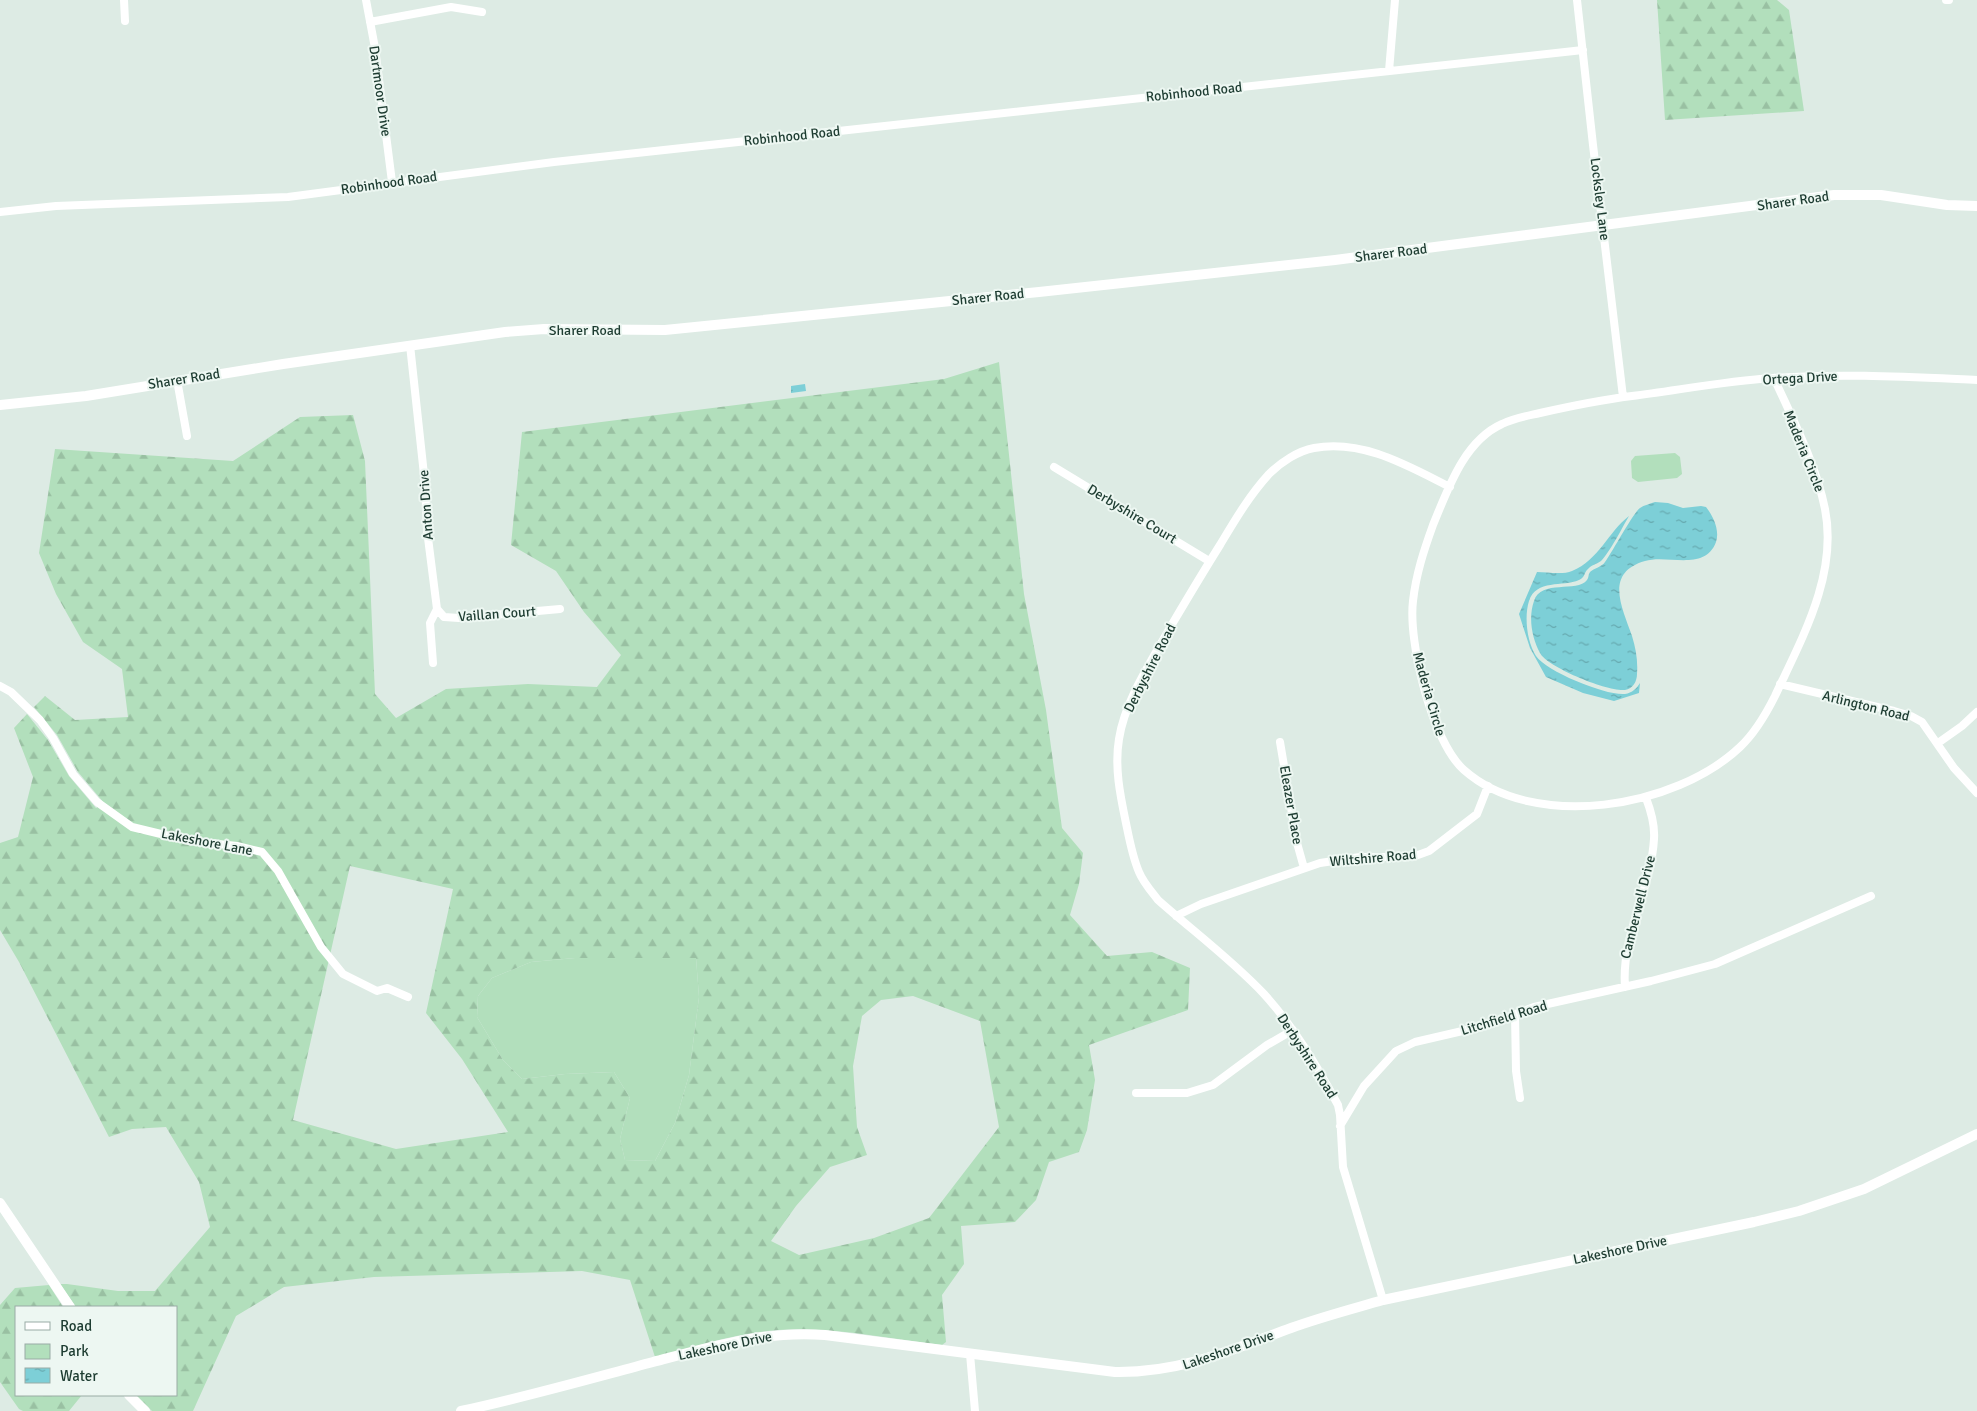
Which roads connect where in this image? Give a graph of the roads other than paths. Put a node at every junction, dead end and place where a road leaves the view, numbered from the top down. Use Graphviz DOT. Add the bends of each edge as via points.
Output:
graph roads {
  1 [pos="124,0"];
  2 [pos="366,0"];
  3 [pos="1395,0"];
  4 [pos="1577,0"];
  5 [pos="482,12"];
  6 [pos="125,21"];
  7 [pos="370,22"];
  8 [pos="1583,50"];
  9 [pos="1389,71"];
  10 [pos="392,182"];
  11 [pos="1977,206"];
  12 [pos="0,212"];
  13 [pos="1603,227"];
  14 [pos="410,345"];
  15 [pos="1774,378"];
  16 [pos="177,380"];
  17 [pos="1977,380"];
  18 [pos="1623,397"];
  19 [pos="0,405"];
  20 [pos="186,436"];
  21 [pos="1054,467"];
  22 [pos="1450,487"];
  23 [pos="1209,561"];
  24 [pos="437,609"];
  25 [pos="560,609"];
  26 [pos="433,663"];
  27 [pos="1780,684"];
  28 [pos="0,686"];
  29 [pos="1977,712"];
  30 [pos="1280,742"];
  31 [pos="1938,743"];
  32 [pos="1488,786"];
  33 [pos="1977,792"];
  34 [pos="1646,798"];
  35 [pos="1304,868"];
  36 [pos="1870,896"];
  37 [pos="1176,916"];
  38 [pos="1625,987"];
  39 [pos="408,997"];
  40 [pos="1515,1014"];
  41 [pos="1293,1030"];
  42 [pos="1136,1093"];
  43 [pos="1520,1098"];
  44 [pos="1340,1126"];
  45 [pos="1977,1134"];
  46 [pos="0,1203"];
  47 [pos="1383,1300"];
  48 [pos="69,1306"];
  49 [pos="970,1354"];
  50 [pos="130,1396"];
  51 [pos="145,1411"];
  52 [pos="461,1411"];
  53 [pos="975,1411"];
  1 -- 6 [label="street"];
  2 -- 7 [label="street, Dartmoor Drive"];
  3 -- 9 [label="street"];
  4 -- 8 [label="street, Locksley Lane"];
  5 -- 7 [label="street" via="451,7"];
  7 -- 10 [label="street, Dartmoor Drive"];
  8 -- 9 [label="street, Robinhood Road"];
  8 -- 13 [label="street, Locksley Lane"];
  9 -- 10 [label="street, Robinhood Road"];
  10 -- 12 [label="street, Robinhood Road" via="288,197 56,206"];
  11 -- 13 [label="street, Sharer Road" via="1882,195 1834,195"];
  13 -- 14 [label="street, Sharer Road" via="1334,260 684,328 515,331"];
  13 -- 18 [label="street, Locksley Lane"];
  14 -- 16 [label="street, Sharer Road"];
  14 -- 24 [label="street, Anton Drive"];
  15 -- 17 [label="street, Ortega Drive" via="1867,375"];
  15 -- 18 [label="street, Ortega Drive"];
  15 -- 27 [label="street, Maderia Circle" via="1815,474 1828,531 1826,562 1816,604"];
  16 -- 19 [label="street, Sharer Road" via="86,396"];
  16 -- 20 [label="street"];
  18 -- 22 [label="street, Maderia Circle" via="1502,424 1475,444"];
  21 -- 23 [label="street, Derbyshire Court"];
  22 -- 23 [label="street, Derbyshire Road" via="1367,450 1314,448 1294,456 1270,473 1244,504"];
  22 -- 32 [label="street, Maderia Circle" via="1418,566 1412,629 1429,702 1445,748 1461,767"];
  23 -- 37 [label="street, Derbyshire Road" via="1136,691 1123,721 1117,750 1120,793 1139,873 1158,900"];
  24 -- 25 [label="street, Vaillan Court" via="444,616 459,618"];
  24 -- 26 [label="street, Anton Drive" via="430,623"];
  27 -- 31 [label="street, Arlington Road" via="1911,716 1922,722"];
  27 -- 34 [label="street, Maderia Circle" via="1768,710 1742,746 1688,781"];
  28 -- 39 [label="street, Lakeshore Lane" via="11,692 40,720 74,774 97,802 114,816 132,827 190,841 262,852 278,871 321,947 343,974 377,991 387,988"];
  29 -- 31 [label="street"];
  30 -- 35 [label="street, Eleazer Place"];
  31 -- 33 [label="street, Arlington Road" via="1954,768"];
  32 -- 34 [label="street, Maderia Circle" via="1533,801 1572,807"];
  32 -- 35 [label="street, Wiltshire Road" via="1476,814 1429,851 1418,855 1335,860"];
  34 -- 38 [label="street, Camberwell Drive" via="1653,824 1653,847 1626,950"];
  35 -- 37 [label="street, Wiltshire Road"];
  36 -- 38 [label="street, Litchfield Road" via="1714,964"];
  37 -- 41 [label="street, Derbyshire Road" via="1243,973"];
  38 -- 40 [label="street, Litchfield Road"];
  40 -- 43 [label="street"];
  40 -- 44 [label="street, Litchfield Road" via="1484,1026 1415,1042 1396,1051 1364,1086"];
  41 -- 42 [label="street" via="1213,1085 1188,1093"];
  41 -- 44 [label="street, Derbyshire Road" via="1338,1105"];
  44 -- 47 [label="street" via="1343,1167"];
  45 -- 47 [label="street, Lakeshore Drive" via="1864,1189 1798,1211"];
  46 -- 48 [label="street"];
  47 -- 49 [label="street, Lakeshore Drive" via="1321,1318 1204,1360 1160,1370 1115,1372"];
  49 -- 52 [label="street, Lakeshore Drive" via="825,1335 779,1335 704,1349"];
  49 -- 53 [label="street"];
  50 -- 51 [label="street"];
}
